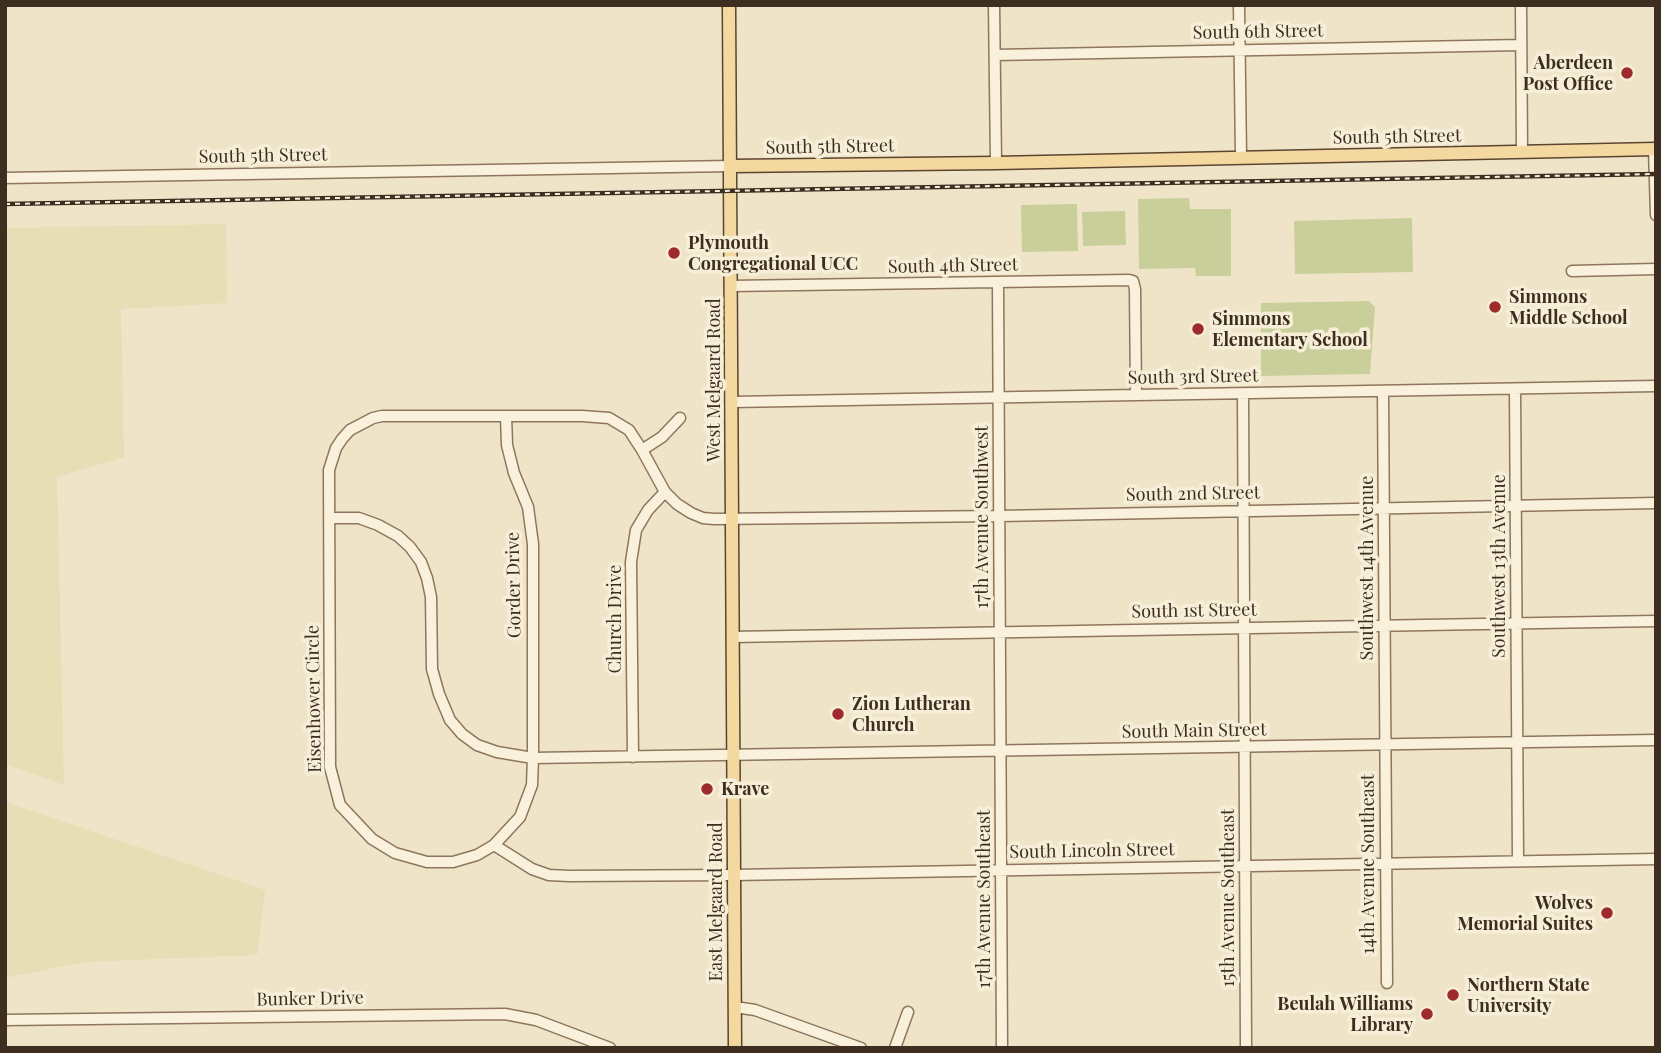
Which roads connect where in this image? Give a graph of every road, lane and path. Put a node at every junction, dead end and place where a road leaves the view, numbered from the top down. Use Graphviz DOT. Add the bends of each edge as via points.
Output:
graph roads {
  1 [pos="729,5"];
  2 [pos="994,5"];
  3 [pos="1238,5"];
  4 [pos="1521,5"];
  5 [pos="1521,45"];
  6 [pos="1240,50"];
  7 [pos="995,55"];
  8 [pos="1655,149"];
  9 [pos="1522,152"];
  10 [pos="1241,157"];
  11 [pos="996,163"];
  12 [pos="731,166"];
  13 [pos="5,178"];
  14 [pos="1656,215"];
  15 [pos="1656,269"];
  16 [pos="1572,271"];
  17 [pos="998,283"];
  18 [pos="731,286"];
  19 [pos="1656,386"];
  20 [pos="1515,389"];
  21 [pos="1383,391"];
  22 [pos="1243,394"];
  23 [pos="1136,396"];
  24 [pos="999,398"];
  25 [pos="732,402"];
  26 [pos="506,416"];
  27 [pos="680,418"];
  28 [pos="642,450"];
  29 [pos="665,492"];
  30 [pos="1656,503"];
  31 [pos="1516,506"];
  32 [pos="1384,508"];
  33 [pos="1243,511"];
  34 [pos="1000,516"];
  35 [pos="330,518"];
  36 [pos="732,519"];
  37 [pos="1656,621"];
  38 [pos="1517,622"];
  39 [pos="1384,625"];
  40 [pos="1244,627"];
  41 [pos="1000,631"];
  42 [pos="732,637"];
  43 [pos="1656,740"];
  44 [pos="1517,743"];
  45 [pos="1385,744"];
  46 [pos="1245,748"];
  47 [pos="1001,751"];
  48 [pos="733,755"];
  49 [pos="633,757"];
  50 [pos="533,758"];
  51 [pos="494,845"];
  52 [pos="1656,859"];
  53 [pos="1518,861"];
  54 [pos="1385,864"];
  55 [pos="1245,866"];
  56 [pos="1001,870"];
  57 [pos="734,875"];
  58 [pos="1387,983"];
  59 [pos="735,1007"];
  60 [pos="908,1012"];
  61 [pos="5,1020"];
  62 [pos="610,1048"];
  63 [pos="735,1048"];
  64 [pos="861,1048"];
  65 [pos="895,1048"];
  66 [pos="1002,1048"];
  67 [pos="1246,1048"];
  1 -- 12 [label="main road, West Melgaard Road"];
  2 -- 7 [label="street"];
  3 -- 6 [label="street"];
  4 -- 5 [label="street"];
  5 -- 6 [label="street, South 6th Street"];
  5 -- 9 [label="street"];
  6 -- 7 [label="street, South 6th Street"];
  6 -- 10 [label="street"];
  7 -- 11 [label="street"];
  8 -- 9 [label="main road, South 5th Street"];
  8 -- 14 [label="street"];
  9 -- 10 [label="main road, South 5th Street"];
  10 -- 11 [label="main road, South 5th Street"];
  11 -- 12 [label="main road, South 5th Street"];
  12 -- 13 [label="street, South 5th Street"];
  12 -- 18 [label="main road, West Melgaard Road"];
  15 -- 16 [label="street"];
  17 -- 18 [label="street, South 4th Street"];
  17 -- 23 [label="street, South 4th Street" via="1133,281"];
  17 -- 24 [label="street, 17th Avenue Southwest"];
  18 -- 25 [label="main road, West Melgaard Road"];
  19 -- 20 [label="street, South 3rd Street"];
  20 -- 21 [label="street, South 3rd Street"];
  20 -- 31 [label="street, Southwest 13th Avenue"];
  21 -- 22 [label="street, South 3rd Street"];
  21 -- 32 [label="street, Southwest 14th Avenue"];
  22 -- 23 [label="street, South 3rd Street"];
  22 -- 33 [label="street, 15th Avenue Southeast"];
  23 -- 24 [label="street, South 3rd Street"];
  24 -- 25 [label="street, South 3rd Street"];
  24 -- 34 [label="street, 17th Avenue Southwest"];
  25 -- 36 [label="main road, West Melgaard Road"];
  26 -- 28 [label="street, Eisenhower Circle" via="609,418 629,430"];
  26 -- 35 [label="street, Eisenhower Circle" via="382,416 350,430 335,448"];
  26 -- 50 [label="street, Gorder Drive" via="507,445 528,507 533,544"];
  27 -- 28 [label="street"];
  28 -- 29 [label="street, Eisenhower Circle"];
  29 -- 36 [label="street, Eisenhower Circle" via="703,518"];
  29 -- 49 [label="street, Church Drive" via="636,530 631,562"];
  30 -- 31 [label="street, South 2nd Street"];
  31 -- 32 [label="street, South 2nd Street"];
  31 -- 38 [label="street, Southwest 13th Avenue"];
  32 -- 33 [label="street, South 2nd Street"];
  32 -- 39 [label="street, Southwest 14th Avenue"];
  33 -- 34 [label="street, South 2nd Street"];
  33 -- 40 [label="street, 15th Avenue Southeast"];
  34 -- 36 [label="street, South 2nd Street"];
  34 -- 41 [label="street, 17th Avenue Southwest"];
  35 -- 50 [label="street" via="359,518 411,547 427,578 432,669 450,720 477,745"];
  35 -- 51 [label="street, Eisenhower Circle" via="330,767 340,805 372,839 395,853 427,862 453,862"];
  36 -- 42 [label="main road, West Melgaard Road"];
  37 -- 38 [label="street, South 1st Street"];
  38 -- 39 [label="street, South 1st Street"];
  38 -- 44 [label="street, Southwest 13th Avenue"];
  39 -- 40 [label="street, South 1st Street"];
  39 -- 45 [label="street, Southwest 14th Avenue"];
  40 -- 41 [label="street, South 1st Street"];
  40 -- 46 [label="street, 15th Avenue Southeast"];
  41 -- 42 [label="street, South 1st Street"];
  41 -- 47 [label="street, 17th Avenue Southwest"];
  42 -- 48 [label="main road, West Melgaard Road"];
  43 -- 44 [label="street, South Main Street"];
  44 -- 45 [label="street, South Main Street"];
  44 -- 53 [label="street, Southwest 13th Avenue"];
  45 -- 46 [label="street, South Main Street"];
  45 -- 54 [label="street, 14th Avenue Southeast"];
  46 -- 47 [label="street, South Main Street"];
  46 -- 55 [label="street, 15th Avenue Southeast"];
  47 -- 48 [label="street, South Main Street"];
  47 -- 56 [label="street, 17th Avenue Southeast"];
  48 -- 49 [label="street"];
  48 -- 57 [label="main road, East Melgaard Road"];
  49 -- 50 [label="street"];
  50 -- 51 [label="street, Eisenhower Circle" via="532,785 520,817"];
  51 -- 57 [label="street, South Lincoln Street" via="549,875"];
  52 -- 53 [label="street, South Lincoln Street"];
  53 -- 54 [label="street, South Lincoln Street"];
  54 -- 55 [label="street, South Lincoln Street"];
  54 -- 58 [label="street, 14th Avenue Southeast"];
  55 -- 56 [label="street, South Lincoln Street"];
  55 -- 67 [label="street, 15th Avenue Southeast"];
  56 -- 57 [label="street, South Lincoln Street"];
  56 -- 66 [label="street, 17th Avenue Southeast"];
  57 -- 59 [label="main road, East Melgaard Road"];
  59 -- 63 [label="main road, East Melgaard Road"];
  59 -- 64 [label="street"];
  60 -- 65 [label="street"];
  61 -- 62 [label="street, Bunker Drive" via="505,1014 536,1020"];
}
